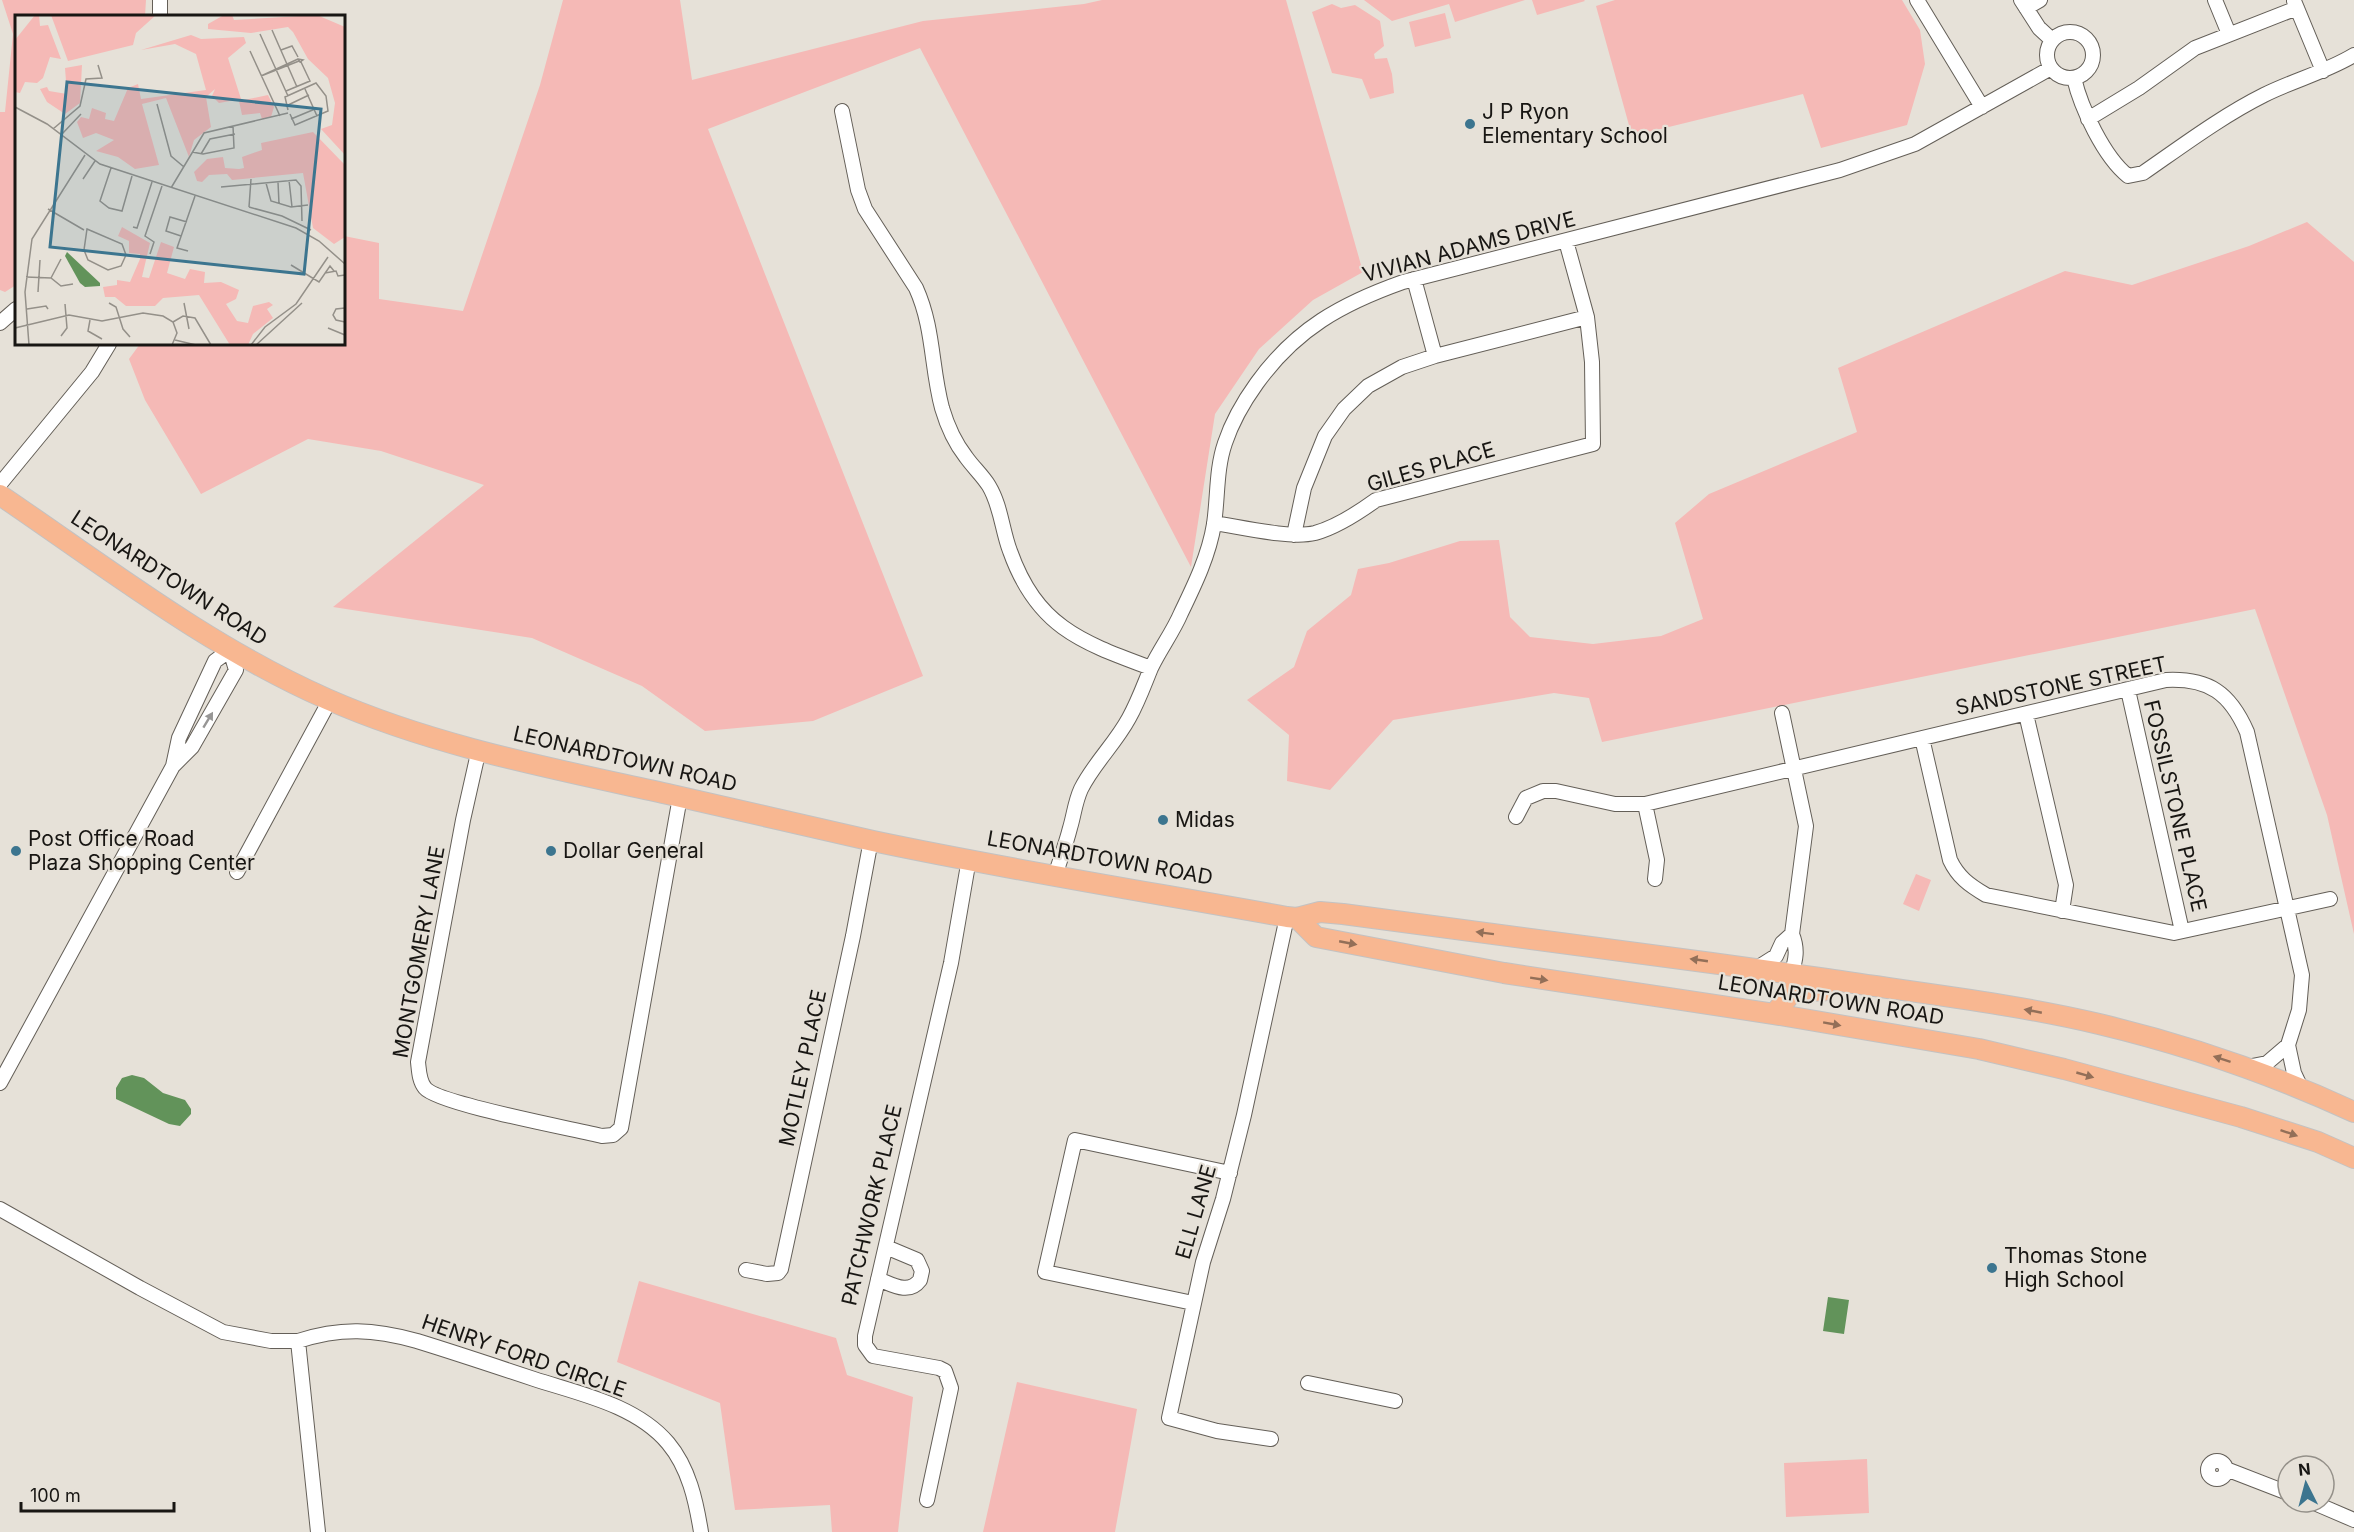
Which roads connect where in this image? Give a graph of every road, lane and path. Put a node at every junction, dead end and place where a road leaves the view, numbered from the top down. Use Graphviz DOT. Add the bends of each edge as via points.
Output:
graph roads {
  1 [pos="1917,0"];
  2 [pos="2040,0"];
  3 [pos="2215,0"];
  4 [pos="2024,4"];
  5 [pos="2295,4"];
  6 [pos="2229,34"];
  7 [pos="2052,40"];
  8 [pos="2354,55"];
  9 [pos="2051,69"];
  10 [pos="2323,71"];
  11 [pos="2074,78"];
  12 [pos="1982,107"];
  13 [pos="842,111"];
  14 [pos="2088,118"];
  15 [pos="1566,242"];
  16 [pos="1414,279"];
  17 [pos="15,310"];
  18 [pos="1587,317"];
  19 [pos="0,323"];
  20 [pos="108,345"];
  21 [pos="1435,356"];
  22 [pos="0,484"];
  23 [pos="0,495"];
  24 [pos="1214,523"];
  25 [pos="1294,535"];
  26 [pos="230,650"];
  27 [pos="1151,668"];
  28 [pos="2128,690"];
  29 [pos="330,700"];
  30 [pos="1782,713"];
  31 [pos="2026,714"];
  32 [pos="1922,738"];
  33 [pos="479,749"];
  34 [pos="173,766"];
  35 [pos="1794,768"];
  36 [pos="680,797"];
  37 [pos="1645,804"];
  38 [pos="1516,817"];
  39 [pos="871,840"];
  40 [pos="969,858"];
  41 [pos="237,872"];
  42 [pos="1055,876"];
  43 [pos="1655,879"];
  44 [pos="2330,899"];
  45 [pos="2287,907"];
  46 [pos="2062,910"];
  47 [pos="1292,918"];
  48 [pos="2182,931"];
  49 [pos="1792,934"];
  50 [pos="1757,968"];
  51 [pos="1791,974"];
  52 [pos="1928,994"];
  53 [pos="1689,1002"];
  54 [pos="1774,1014"];
  55 [pos="2288,1046"];
  56 [pos="2247,1067"];
  57 [pos="0,1083"];
  58 [pos="2301,1088"];
  59 [pos="2354,1112"];
  60 [pos="2354,1158"];
  61 [pos="1230,1173"];
  62 [pos="0,1209"];
  63 [pos="886,1247"];
  64 [pos="746,1270"];
  65 [pos="879,1279"];
  66 [pos="1193,1303"];
  67 [pos="298,1341"];
  68 [pos="1308,1383"];
  69 [pos="1395,1401"];
  70 [pos="1270,1439"];
  71 [pos="2226,1469"];
  72 [pos="2276,1488"];
  73 [pos="927,1500"];
  74 [pos="2336,1512"];
  75 [pos="2354,1520"];
  76 [pos="318,1532"];
  77 [pos="701,1532"];
  1 -- 12 [label="street"];
  2 -- 4 [label="street"];
  3 -- 6 [label="street"];
  4 -- 7 [label="street"];
  5 -- 6 [label="street"];
  5 -- 10 [label="street"];
  6 -- 14 [label="street" via="2187,53"];
  7 -- 9 [label="street" via="2047,54"];
  7 -- 11 [label="street" via="2072,32 2090,43 2092,64"];
  8 -- 10 [label="street"];
  9 -- 11 [label="street" via="2061,77"];
  9 -- 12 [label="street, VIVIAN ADAMS DRIVE"];
  10 -- 14 [label="street" via="2265,94 2143,173 2128,176"];
  11 -- 14 [label="street"];
  12 -- 15 [label="street, VIVIAN ADAMS DRIVE" via="1915,144 1840,170"];
  13 -- 27 [label="street" via="858,190 866,209 922,301 943,409 955,440 989,486 1009,549 1032,598 1060,626 1108,652"];
  15 -- 16 [label="street, VIVIAN ADAMS DRIVE"];
  15 -- 18 [label="street"];
  16 -- 21 [label="street"];
  16 -- 24 [label="street, VIVIAN ADAMS DRIVE" via="1340,308 1299,335 1275,360 1244,402 1225,443"];
  17 -- 19 [label="street"];
  18 -- 21 [label="street"];
  18 -- 25 [label="street, GILES PLACE" via="1593,444 1376,500 1352,517 1315,533"];
  20 -- 22 [label="street" via="92,372"];
  21 -- 25 [label="street" via="1402,367 1368,386 1344,409 1325,436 1304,488"];
  23 -- 26 [label="highway, LEONARDTOWN ROAD"];
  24 -- 25 [label="street, GILES PLACE"];
  24 -- 27 [label="street, VIVIAN ADAMS DRIVE" via="1201,570"];
  26 -- 29 [label="highway, LEONARDTOWN ROAD"];
  26 -- 34 [label="street" via="215,661 179,738"];
  34 -- 26 [label="street, one-way" via="192,747 236,670"];
  27 -- 42 [label="street, VIVIAN ADAMS DRIVE" via="1129,718 1092,768 1081,790"];
  28 -- 31 [label="street, SANDSTONE STREET"];
  28 -- 45 [label="street, SANDSTONE STREET" via="2168,680 2194,681 2228,698 2239,713 2247,732"];
  28 -- 48 [label="street, FOSSILSTONE PLACE"];
  29 -- 33 [label="highway, LEONARDTOWN ROAD" via="397,726"];
  29 -- 41 [label="street"];
  30 -- 35 [label="street"];
  31 -- 32 [label="street, SANDSTONE STREET"];
  31 -- 46 [label="street" via="2066,885"];
  32 -- 35 [label="street, SANDSTONE STREET"];
  32 -- 46 [label="street" via="1956,873 1986,895"];
  33 -- 36 [label="highway, LEONARDTOWN ROAD"];
  33 -- 36 [label="street, MONTGOMERY LANE" via="418,1062 426,1089 507,1115 602,1136 614,1135 621,1128"];
  34 -- 57 [label="street"];
  35 -- 37 [label="street, SANDSTONE STREET"];
  35 -- 49 [label="street" via="1806,826"];
  36 -- 39 [label="highway, LEONARDTOWN ROAD"];
  37 -- 38 [label="street, SANDSTONE STREET" via="1615,804 1543,791 1526,798"];
  37 -- 43 [label="street" via="1657,860"];
  39 -- 40 [label="highway, LEONARDTOWN ROAD"];
  39 -- 64 [label="street, MOTLEY PLACE" via="781,1269 767,1274"];
  40 -- 42 [label="highway, LEONARDTOWN ROAD"];
  40 -- 63 [label="street, PATCHWORK PLACE" via="951,963"];
  42 -- 47 [label="highway, LEONARDTOWN ROAD"];
  44 -- 45 [label="street"];
  45 -- 48 [label="street"];
  45 -- 55 [label="street, SANDSTONE STREET" via="2302,975 2301,1001"];
  46 -- 48 [label="street" via="2174,933"];
  50 -- 47 [label="highway, LEONARDTOWN ROAD, one-way" via="1343,914 1320,912"];
  47 -- 53 [label="highway, LEONARDTOWN ROAD, one-way" via="1316,937 1504,973"];
  47 -- 61 [label="street, ELL LANE"];
  49 -- 50 [label="street" via="1776,956"];
  49 -- 51 [label="street" via="1796,952"];
  50 -- 51 [label="highway, LEONARDTOWN ROAD"];
  51 -- 52 [label="highway, LEONARDTOWN ROAD"];
  51 -- 53 [label="highway" via="1770,1000 1721,997"];
  52 -- 54 [label="highway" via="1905,1001 1798,988"];
  56 -- 52 [label="highway, LEONARDTOWN ROAD, one-way" via="2099,1024"];
  53 -- 54 [label="highway, LEONARDTOWN ROAD"];
  54 -- 60 [label="highway, LEONARDTOWN ROAD, one-way" via="1979,1049 2064,1069 2246,1119"];
  55 -- 56 [label="street" via="2267,1062"];
  55 -- 58 [label="street, SANDSTONE STREET"];
  56 -- 58 [label="highway, LEONARDTOWN ROAD"];
  58 -- 59 [label="highway, LEONARDTOWN ROAD"];
  61 -- 66 [label="street, ELL LANE"];
  61 -- 66 [label="street" via="1075,1140 1046,1272"];
  62 -- 67 [label="street, HENRY FORD CIRCLE" via="224,1332 270,1341"];
  63 -- 65 [label="street, PATCHWORK PLACE"];
  63 -- 65 [label="street" via="917,1260 922,1271 920,1280 910,1288"];
  65 -- 73 [label="street, PATCHWORK PLACE" via="865,1336 868,1352 939,1368 950,1381 949,1405"];
  66 -- 70 [label="street, ELL LANE" via="1169,1418"];
  67 -- 76 [label="street"];
  67 -- 77 [label="street, HENRY FORD CIRCLE" via="339,1330 397,1335 621,1409 646,1423 669,1444 690,1482"];
  68 -- 69 [label="street"];
  71 -- 72 [label="street"];
  74 -- 75 [label="street"];
}
